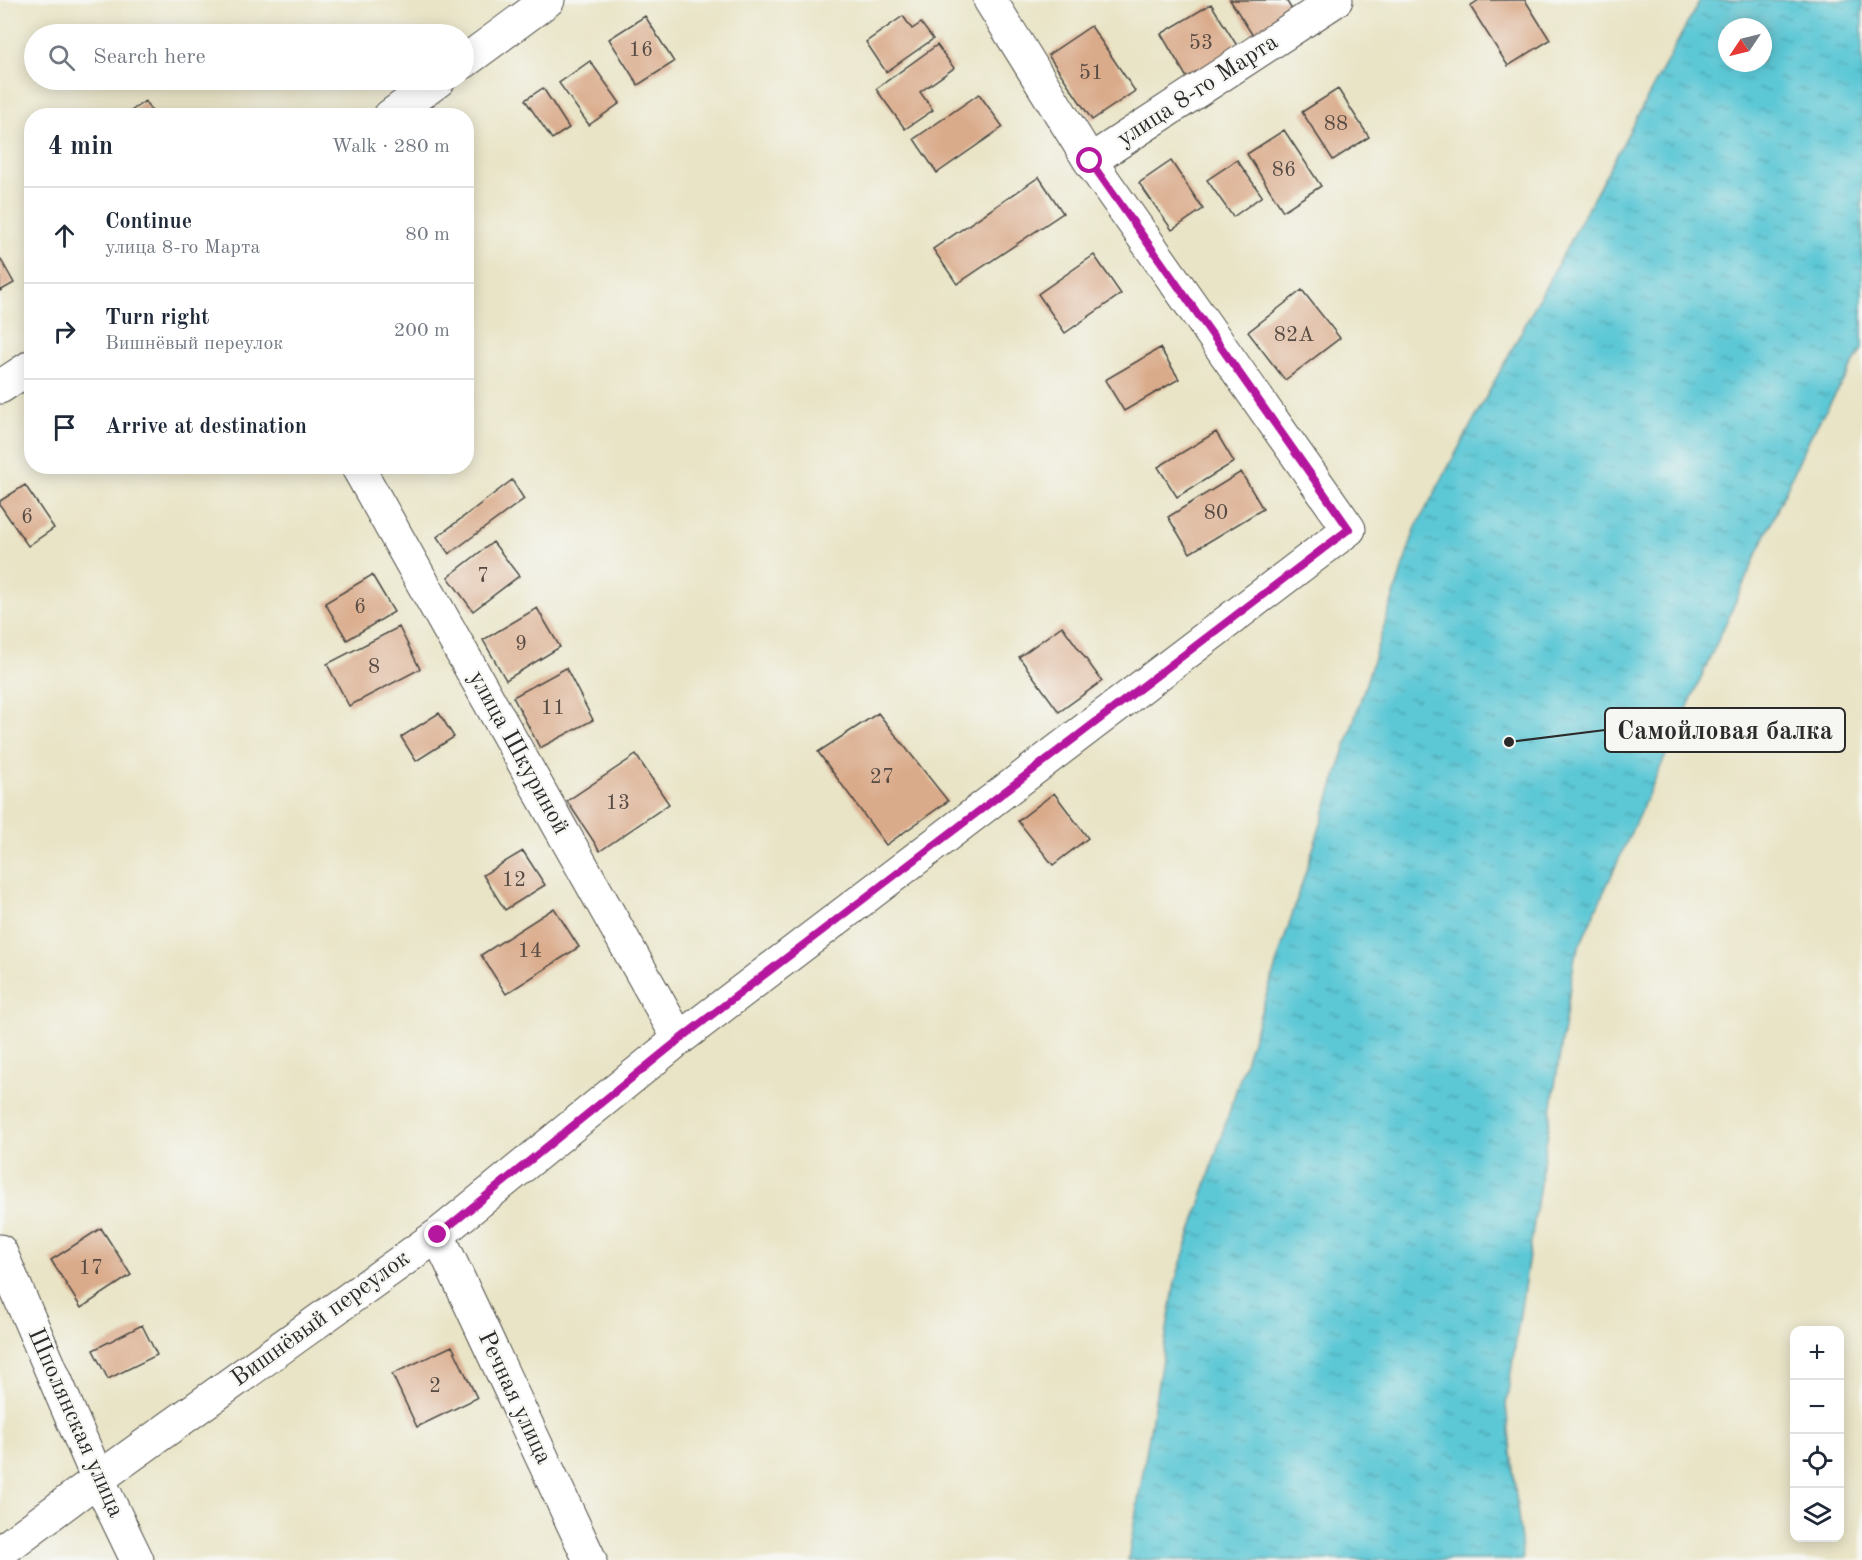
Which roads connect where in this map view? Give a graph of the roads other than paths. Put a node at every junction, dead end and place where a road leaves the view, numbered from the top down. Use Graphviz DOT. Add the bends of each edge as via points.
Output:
graph roads {
  1 [pos="548,0"];
  2 [pos="990,0"];
  3 [pos="1336,0"];
  4 [pos="474,55"];
  5 [pos="425,90"];
  6 [pos="401,108"];
  7 [pos="1090,161"];
  8 [pos="24,371"];
  9 [pos="0,387"];
  10 [pos="362,474"];
  11 [pos="1349,529"];
  12 [pos="680,1039"];
  13 [pos="438,1235"];
  14 [pos="0,1251"];
  15 [pos="98,1479"];
  16 [pos="0,1552"];
  17 [pos="137,1560"];
  18 [pos="590,1560"];
  1 -- 4 [label="street"];
  2 -- 7 [label="street, улица 8-го Марта"];
  3 -- 7 [label="street, улица 8-го Марта"];
  5 -- 6 [label="street"];
  7 -- 11 [label="street, улица 8-го Марта"];
  8 -- 9 [label="street"];
  10 -- 12 [label="street, улица Шкуриной"];
  11 -- 12 [label="street, Вишнёвый переулок"];
  12 -- 13 [label="street, Вишнёвый переулок"];
  13 -- 15 [label="street, Вишнёвый переулок"];
  13 -- 18 [label="street, Речная улица"];
  14 -- 15 [label="street, Шполянская улица"];
  15 -- 16 [label="street, Вишнёвый переулок"];
  15 -- 17 [label="street, Шполянская улица"];
}
